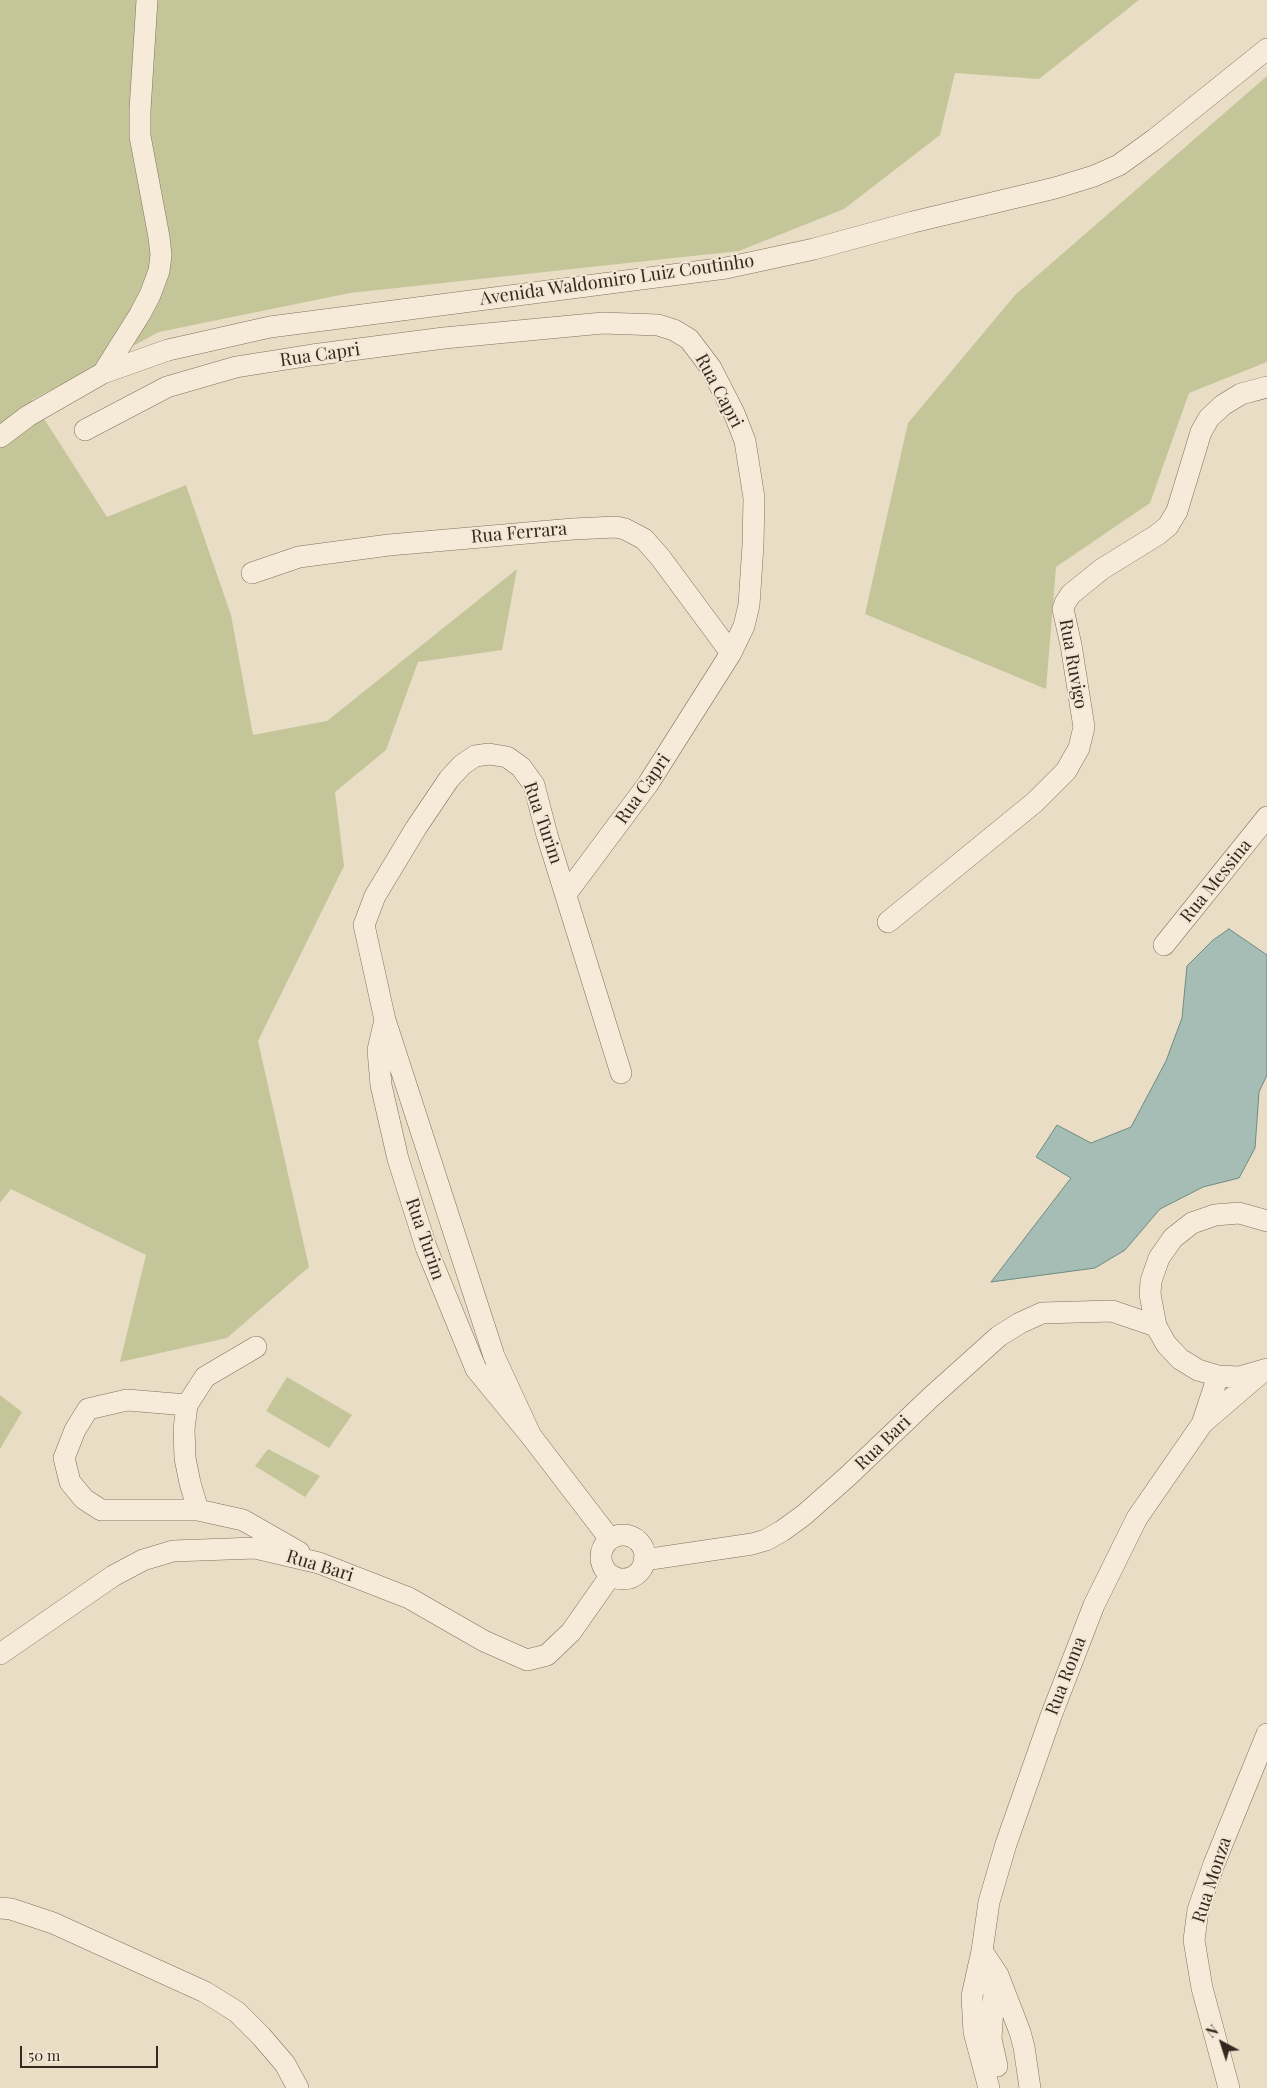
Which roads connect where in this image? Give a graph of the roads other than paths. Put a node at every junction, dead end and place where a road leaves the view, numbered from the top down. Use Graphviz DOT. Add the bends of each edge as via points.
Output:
graph roads {
  1 [pos="147,0"];
  2 [pos="1267,48"];
  3 [pos="103,373"];
  4 [pos="1267,387"];
  5 [pos="84,430"];
  6 [pos="0,438"];
  7 [pos="252,573"];
  8 [pos="731,652"];
  9 [pos="1267,817"];
  10 [pos="566,894"];
  11 [pos="888,922"];
  12 [pos="1164,945"];
  13 [pos="385,1020"];
  14 [pos="621,1073"];
  15 [pos="1267,1221"];
  16 [pos="1150,1294"];
  17 [pos="1112,1311"];
  18 [pos="1156,1326"];
  19 [pos="256,1347"];
  20 [pos="1264,1371"];
  21 [pos="1218,1376"];
  22 [pos="187,1405"];
  23 [pos="1202,1424"];
  24 [pos="531,1436"];
  25 [pos="198,1510"];
  26 [pos="610,1539"];
  27 [pos="644,1560"];
  28 [pos="319,1563"];
  29 [pos="611,1575"];
  30 [pos="0,1654"];
  31 [pos="1267,1734"];
  32 [pos="0,1908"];
  33 [pos="982,1951"];
  34 [pos="994,1992"];
  35 [pos="298,2088"];
  36 [pos="989,2088"];
  37 [pos="1003,2088"];
  38 [pos="1019,2088"];
  39 [pos="1030,2088"];
  40 [pos="1229,2088"];
  1 -- 3 [label="street" via="140,136 161,255 150,295"];
  2 -- 3 [label="street, Avenida Waldomiro Luiz Coutinho" via="1155,140 1119,165 1055,188 726,268 270,327 168,350"];
  3 -- 6 [label="street, Avenida Waldomiro Luiz Coutinho" via="28,416"];
  4 -- 11 [label="street, Rua Ruvigo" via="1241,394 1209,418 1201,432 1177,511 1168,526 1102,569 1065,603 1063,609 1084,727 1079,748 1066,771 1035,802"];
  5 -- 8 [label="street, Rua Capri" via="167,387 236,367 434,339 603,323 658,325 674,330 689,339 711,368 734,413 750,466 754,508 749,605 744,626"];
  7 -- 8 [label="street, Rua Ferrara" via="299,558 388,544 616,527 644,539"];
  8 -- 10 [label="street, Rua Capri" via="648,784"];
  9 -- 12 [label="street, Rua Messina"];
  10 -- 13 [label="street, Rua Turim" via="534,785 521,767 507,757 489,754 475,756 462,764 416,828 375,896 364,925"];
  10 -- 14 [label="street, Rua Turim"];
  13 -- 24 [label="street, Rua Turim" via="494,1356"];
  13 -- 24 [label="street, Rua Turim" via="378,1050 381,1085 398,1159 426,1247 476,1369"];
  15 -- 16 [label="street" via="1239,1213 1215,1215 1192,1224 1173,1238 1159,1258"];
  16 -- 17 [label="street, Rua Bari"];
  16 -- 18 [label="street"];
  17 -- 18 [label="street, Rua Bari"];
  17 -- 27 [label="street, Rua Bari" via="1042,1313 1020,1322 999,1336 804,1515 766,1540"];
  18 -- 21 [label="street" via="1180,1359 1198,1370"];
  19 -- 22 [label="street" via="205,1377"];
  20 -- 21 [label="street" via="1239,1377"];
  20 -- 23 [label="street, Rua Roma"];
  21 -- 23 [label="street, Rua Roma"];
  22 -- 25 [label="street" via="185,1458"];
  22 -- 25 [label="street" via="127,1400 88,1409 64,1458 70,1482 84,1499 100,1510"];
  23 -- 33 [label="street, Rua Roma" via="1137,1518 1094,1605 1006,1844 989,1902"];
  24 -- 26 [label="street, Rua Turim"];
  25 -- 28 [label="street" via="243,1520"];
  26 -- 27 [label="street" via="631,1536 642,1546"];
  26 -- 29 [label="street" via="601,1557 602,1564"];
  27 -- 29 [label="street" via="637,1573 631,1576"];
  28 -- 29 [label="street, Rua Bari" via="409,1598 484,1641 527,1660 547,1655 572,1632"];
  28 -- 30 [label="street, Rua Bari" via="255,1548 173,1551 143,1560 113,1576"];
  31 -- 40 [label="street, Rua Monza" via="1214,1864 1198,1910 1194,1940 1202,1988"];
  32 -- 35 [label="street" via="53,1923 205,1992 237,2012 261,2036 284,2064"];
  33 -- 34 [label="street, Rua Roma"];
  33 -- 36 [label="street, Rua Roma" via="972,1996 972,2016"];
  33 -- 39 [label="street" via="998,1975 1020,2032"];
  34 -- 37 [label="street, Rua Roma" via="991,2039"];
  34 -- 38 [label="street" via="1009,2034"];
}
